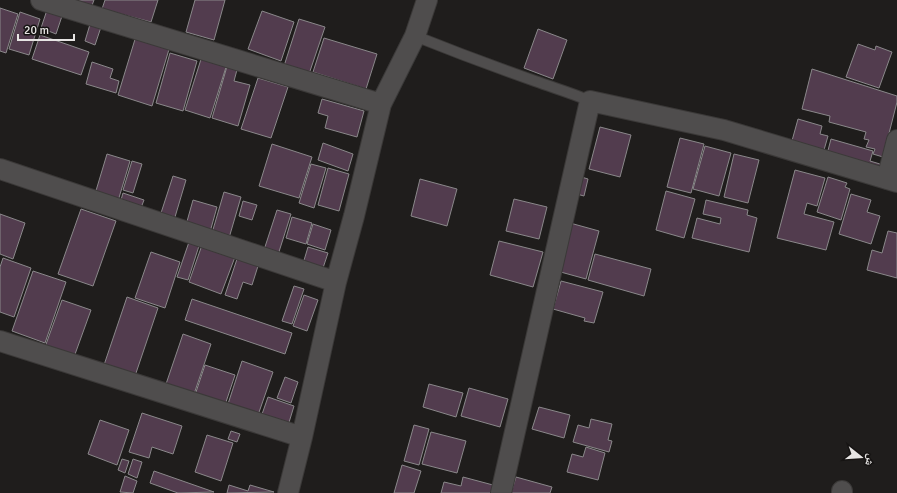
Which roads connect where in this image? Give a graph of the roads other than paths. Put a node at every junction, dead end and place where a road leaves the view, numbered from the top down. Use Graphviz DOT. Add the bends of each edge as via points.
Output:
graph roads {
  1 [pos="41,0"];
  2 [pos="427,0"];
  3 [pos="415,36"];
  4 [pos="590,101"];
  5 [pos="381,104"];
  6 [pos="897,140"];
  7 [pos="0,169"];
  8 [pos="892,181"];
  9 [pos="336,282"];
  10 [pos="0,341"];
  11 [pos="302,437"];
  12 [pos="288,493"];
  13 [pos="501,493"];
  1 -- 5 [label="street"];
  2 -- 3 [label="street"];
  3 -- 4 [label="lane"];
  3 -- 5 [label="street"];
  4 -- 8 [label="street" via="724,130"];
  4 -- 13 [label="street"];
  5 -- 9 [label="street"];
  6 -- 8 [label="street"];
  7 -- 9 [label="street"];
  9 -- 11 [label="street"];
  10 -- 11 [label="street"];
  11 -- 12 [label="street"];
}
